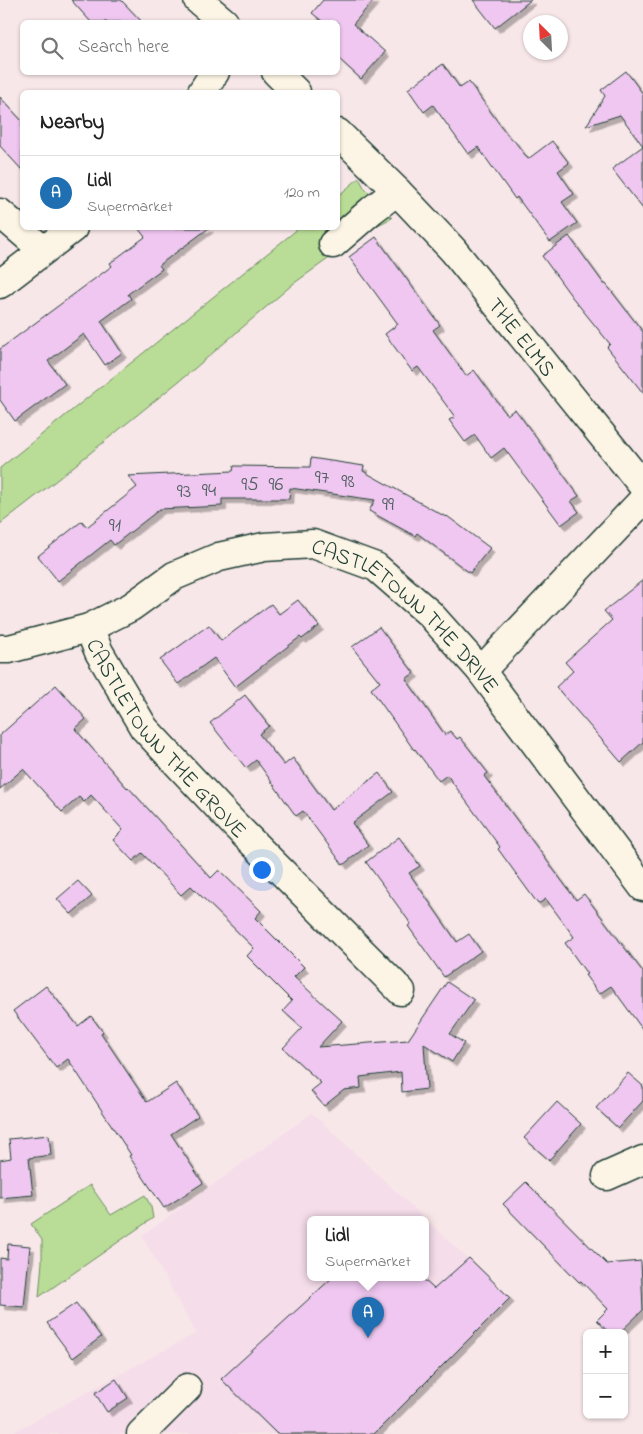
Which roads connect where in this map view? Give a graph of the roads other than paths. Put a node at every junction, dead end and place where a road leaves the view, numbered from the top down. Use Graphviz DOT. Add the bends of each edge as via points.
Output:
graph roads {
  1 [pos="198,0"];
  2 [pos="222,20"];
  3 [pos="213,75"];
  4 [pos="279,75"];
  5 [pos="203,90"];
  6 [pos="294,90"];
  7 [pos="340,135"];
  8 [pos="397,191"];
  9 [pos="0,213"];
  10 [pos="70,230"];
  11 [pos="333,244"];
  12 [pos="43,250"];
  13 [pos="0,284"];
  14 [pos="643,486"];
  15 [pos="643,500"];
  16 [pos="89,628"];
  17 [pos="0,649"];
  18 [pos="481,671"];
  19 [pos="643,887"];
  20 [pos="401,991"];
  21 [pos="643,1160"];
  22 [pos="607,1176"];
  23 [pos="187,1388"];
  24 [pos="141,1434"];
  1 -- 2 [label="street"];
  3 -- 5 [label="street"];
  4 -- 6 [label="street"];
  7 -- 8 [label="street, THE ELMS"];
  8 -- 11 [label="street"];
  8 -- 14 [label="street, THE ELMS" via="453,250"];
  9 -- 12 [label="street"];
  10 -- 12 [label="street"];
  12 -- 13 [label="street"];
  15 -- 18 [label="street"];
  16 -- 17 [label="street, CASTLETOWN THE DRIVE"];
  16 -- 18 [label="street, CASTLETOWN THE DRIVE" via="131,607 174,576 220,557 264,548 313,544 376,567 430,614"];
  16 -- 20 [label="street, CASTLETOWN THE GROVE" via="98,652 144,728 234,824"];
  18 -- 19 [label="street, CASTLETOWN THE DRIVE"];
  21 -- 22 [label="street"];
  23 -- 24 [label="street"];
}
